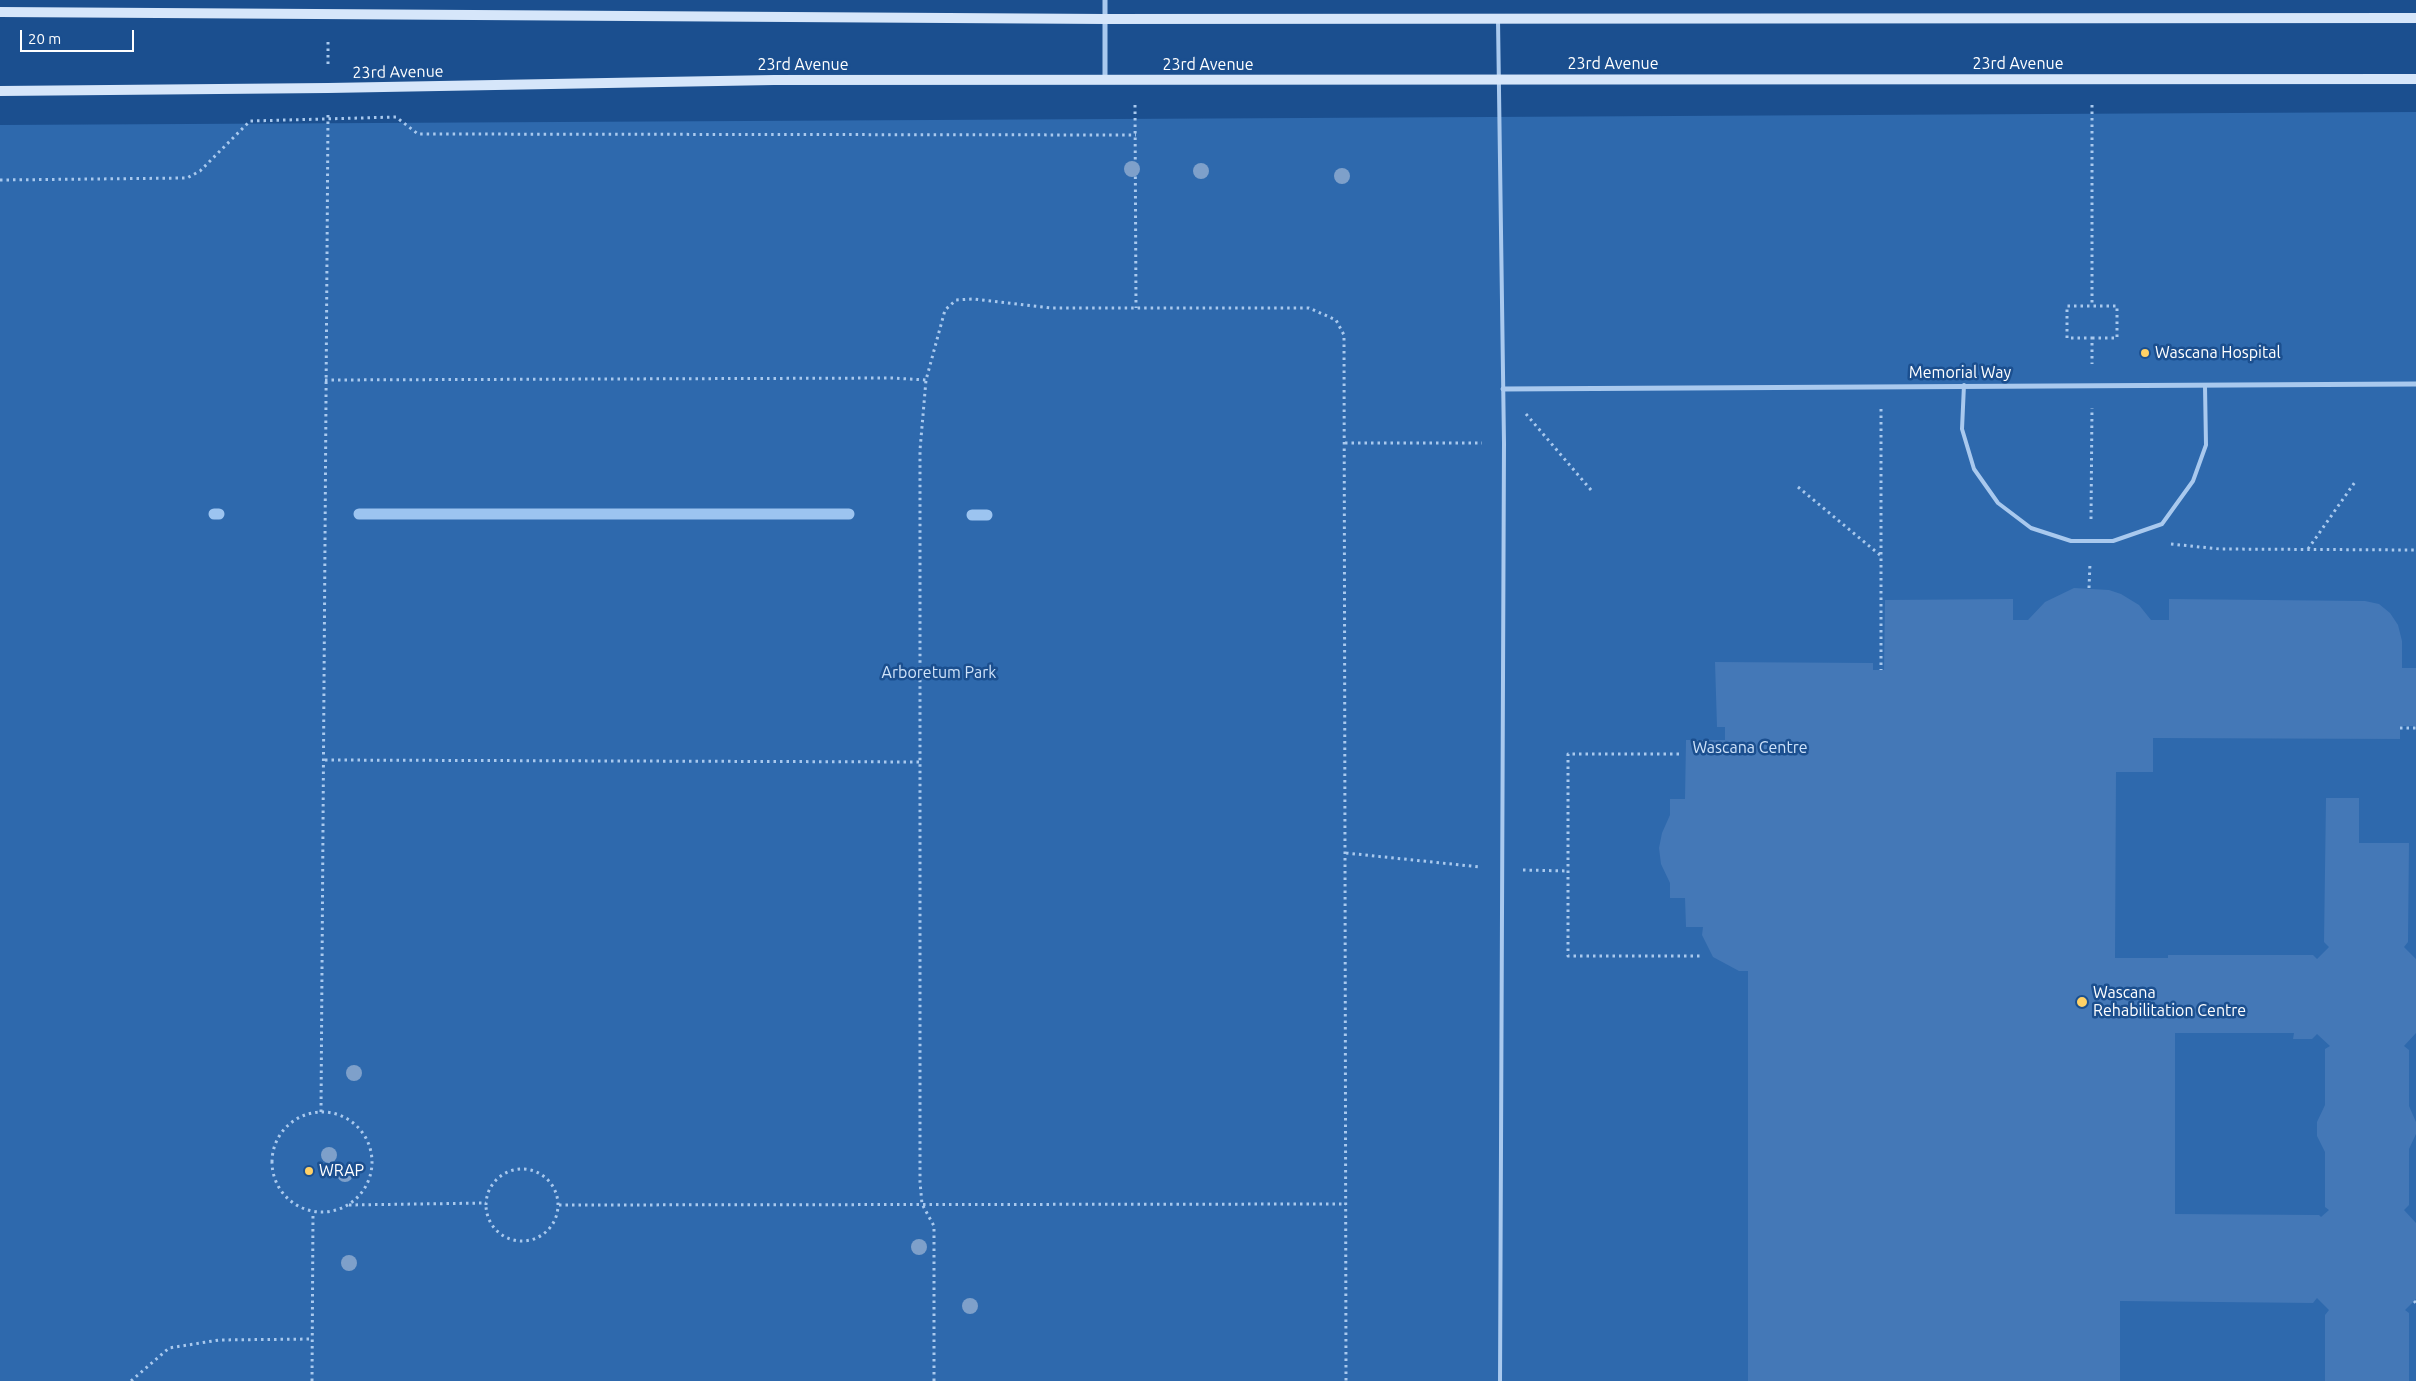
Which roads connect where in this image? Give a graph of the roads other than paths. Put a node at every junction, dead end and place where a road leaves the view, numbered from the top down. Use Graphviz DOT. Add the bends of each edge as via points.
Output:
graph roads {
  1 [pos="1105,0"];
  2 [pos="0,12"];
  3 [pos="2416,18"];
  4 [pos="1105,19"];
  5 [pos="1498,20"];
  6 [pos="2416,79"];
  7 [pos="1105,80"];
  8 [pos="1498,80"];
  9 [pos="0,91"];
  10 [pos="2416,384"];
  11 [pos="1964,385"];
  12 [pos="2205,386"];
  13 [pos="1503,388"];
  14 [pos="1500,1381"];
  1 -- 4 [label="street"];
  2 -- 4 [label="main road"];
  3 -- 5 [label="main road"];
  4 -- 5 [label="main road"];
  4 -- 7 [label="street"];
  5 -- 8 [label="lane"];
  6 -- 8 [label="main road, 23rd Avenue"];
  7 -- 8 [label="main road, 23rd Avenue"];
  7 -- 9 [label="main road, 23rd Avenue" via="774,80"];
  8 -- 13 [label="lane"];
  10 -- 12 [label="street, Memorial Way"];
  11 -- 12 [label="street, Memorial Way"];
  11 -- 12 [label="lane" via="1962,429 1974,469 1998,503 2031,528 2071,541 2113,541 2162,524 2193,481 2206,445"];
  11 -- 13 [label="street, Memorial Way"];
  13 -- 14 [label="lane"];
}
